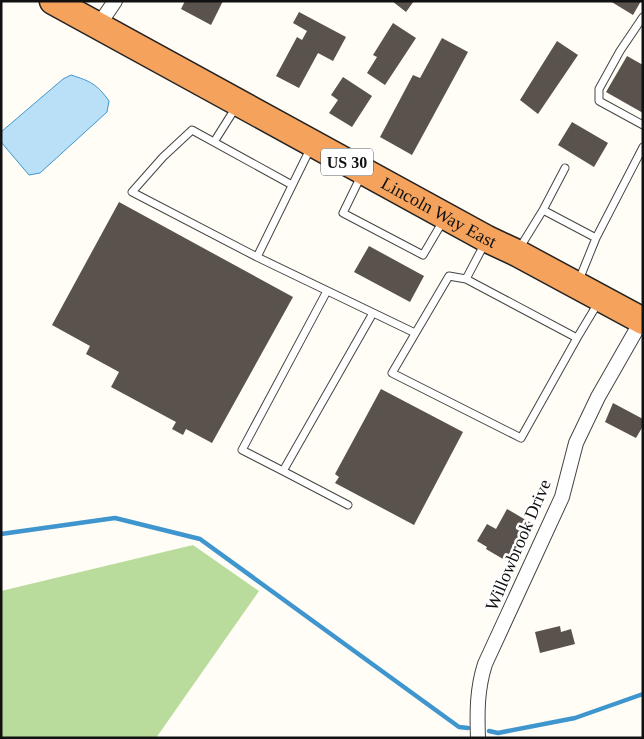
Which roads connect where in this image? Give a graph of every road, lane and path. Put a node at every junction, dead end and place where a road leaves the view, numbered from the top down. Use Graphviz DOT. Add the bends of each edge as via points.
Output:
graph roads {
  1 [pos="53,1"];
  2 [pos="115,1"];
  3 [pos="643,17"];
  4 [pos="98,26"];
  5 [pos="239,102"];
  6 [pos="643,125"];
  7 [pos="214,142"];
  8 [pos="314,143"];
  9 [pos="643,147"];
  10 [pos="566,168"];
  11 [pos="363,171"];
  12 [pos="292,185"];
  13 [pos="543,210"];
  14 [pos="446,216"];
  15 [pos="596,238"];
  16 [pos="488,239"];
  17 [pos="517,253"];
  18 [pos="257,257"];
  19 [pos="466,279"];
  20 [pos="577,285"];
  21 [pos="327,291"];
  22 [pos="601,298"];
  23 [pos="373,313"];
  24 [pos="642,321"];
  25 [pos="415,333"];
  26 [pos="576,338"];
  27 [pos="283,471"];
  28 [pos="348,505"];
  29 [pos="478,738"];
  1 -- 4 [label="highway, Lincoln Way East / US 30"];
  2 -- 4 [label="street"];
  3 -- 6 [label="lane" via="600,89 599,101"];
  4 -- 5 [label="highway, Lincoln Way East / US 30"];
  5 -- 7 [label="lane"];
  5 -- 8 [label="highway, Lincoln Way East / US 30"];
  7 -- 12 [label="lane"];
  7 -- 18 [label="lane" via="192,130 132,192"];
  8 -- 11 [label="highway, Lincoln Way East / US 30"];
  8 -- 12 [label="lane"];
  9 -- 15 [label="lane"];
  10 -- 13 [label="lane"];
  11 -- 14 [label="highway, Lincoln Way East / US 30"];
  11 -- 14 [label="lane" via="343,213 423,255"];
  12 -- 18 [label="lane"];
  13 -- 15 [label="lane"];
  13 -- 17 [label="lane"];
  14 -- 16 [label="highway, Lincoln Way East / US 30"];
  15 -- 20 [label="lane"];
  16 -- 17 [label="highway, Lincoln Way East / US 30"];
  16 -- 19 [label="lane"];
  17 -- 20 [label="highway, Lincoln Way East / US 30"];
  18 -- 21 [label="lane"];
  19 -- 25 [label="lane" via="449,276"];
  19 -- 26 [label="lane"];
  20 -- 22 [label="highway, Lincoln Way East / US 30"];
  21 -- 23 [label="lane"];
  21 -- 27 [label="lane" via="242,450"];
  22 -- 24 [label="highway, Lincoln Way East / US 30"];
  22 -- 26 [label="lane"];
  23 -- 25 [label="lane"];
  23 -- 27 [label="lane"];
  24 -- 29 [label="street, Willowbrook Drive" via="598,397 576,443 562,497 485,664 477,703"];
  25 -- 26 [label="lane" via="392,373 520,438"];
  27 -- 28 [label="lane"];
}
